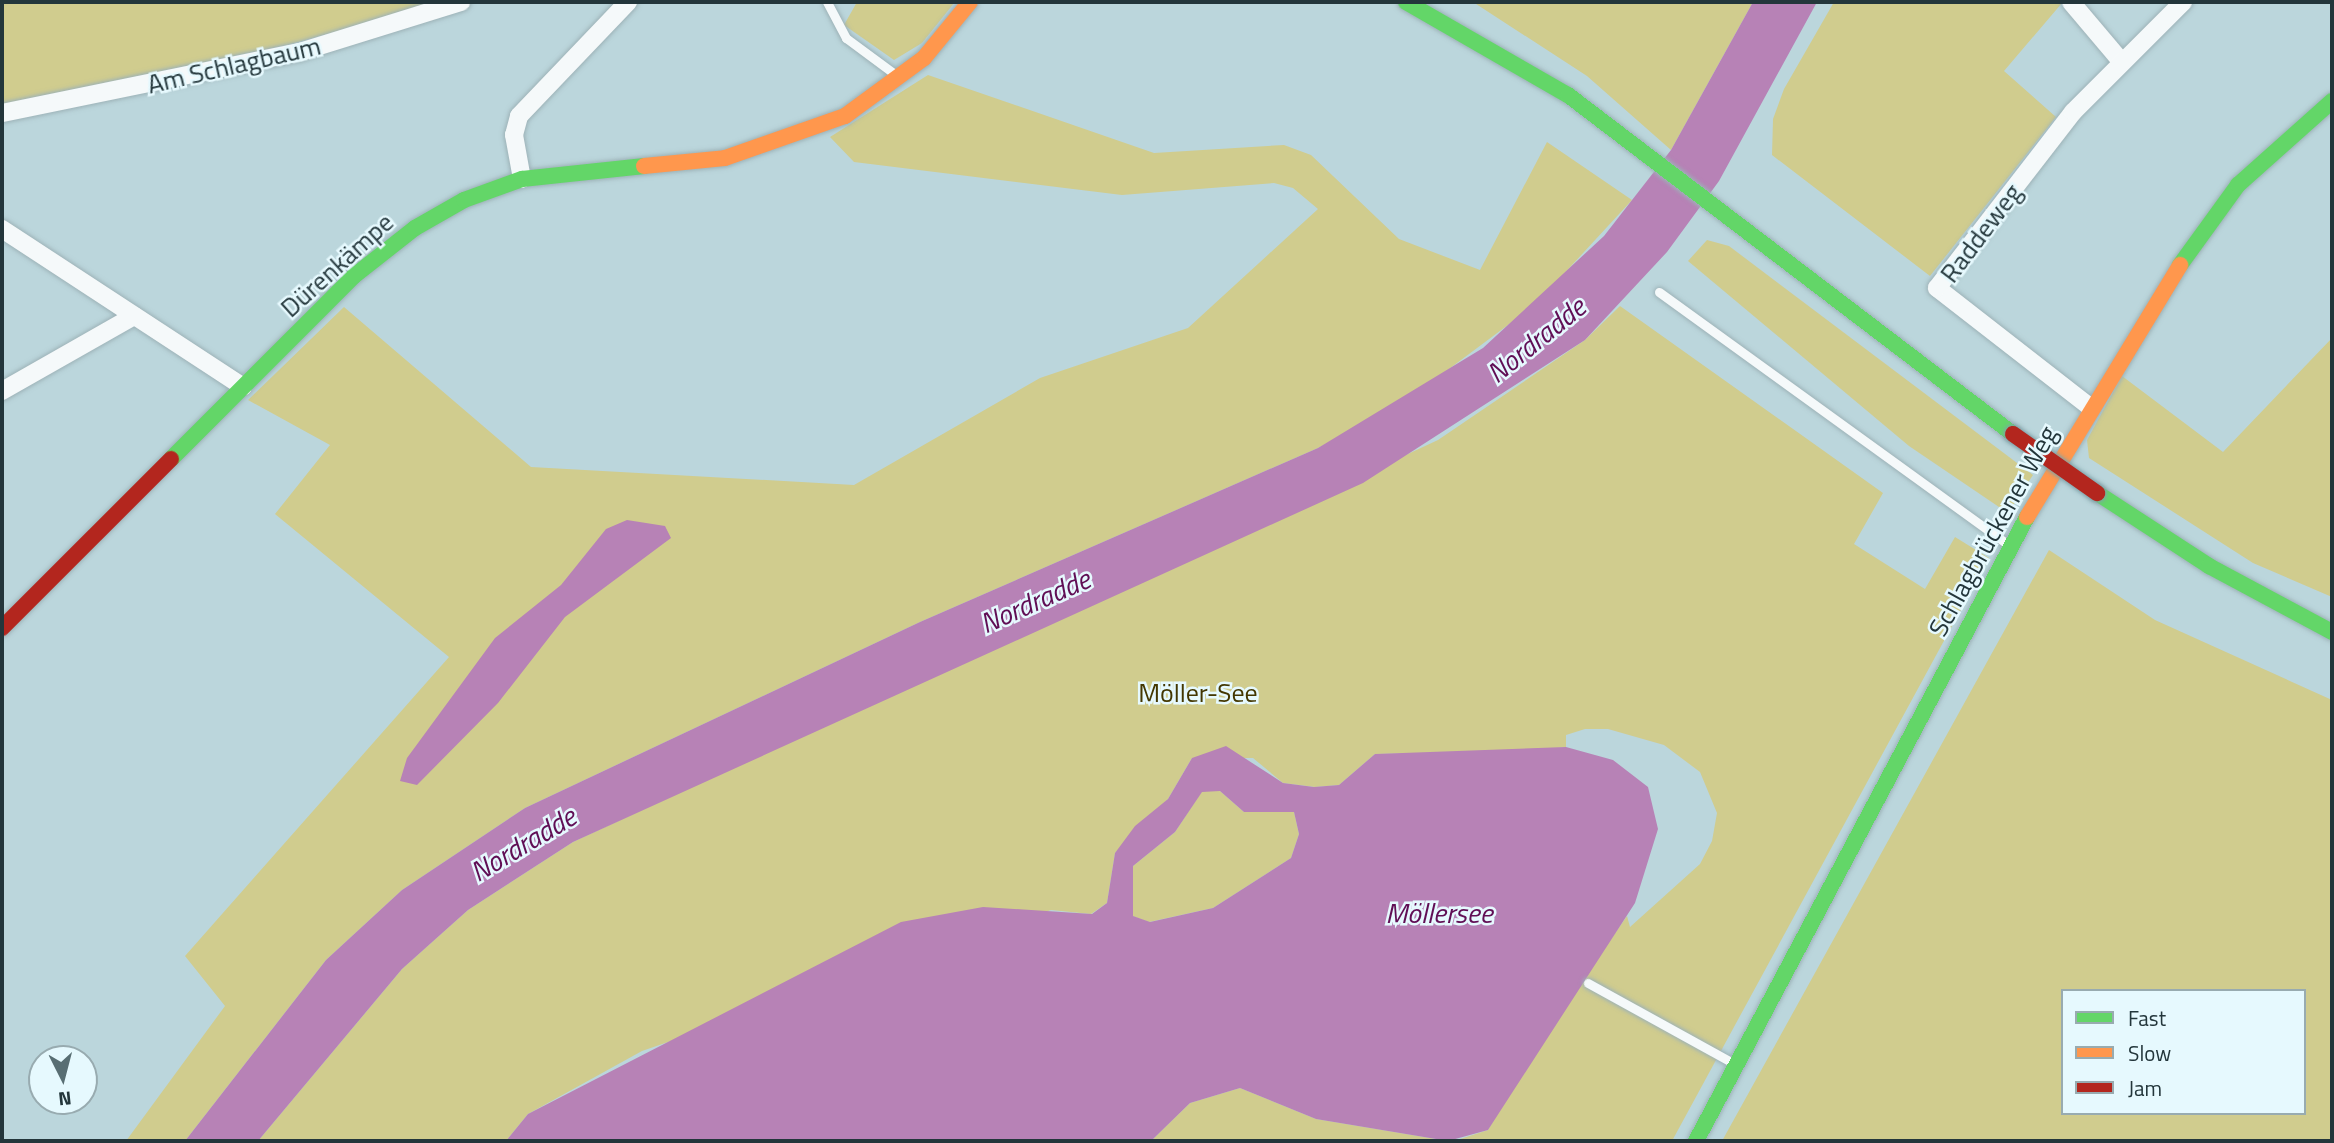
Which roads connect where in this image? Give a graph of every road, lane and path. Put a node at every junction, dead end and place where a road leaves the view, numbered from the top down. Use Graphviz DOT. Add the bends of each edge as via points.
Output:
graph roads {
  1 [pos="461,2"];
  2 [pos="628,2"];
  3 [pos="827,2"];
  4 [pos="970,2"];
  5 [pos="1406,2"];
  6 [pos="2071,2"];
  7 [pos="2183,2"];
  8 [pos="2120,60"];
  9 [pos="899,78"];
  10 [pos="2332,101"];
  11 [pos="2,113"];
  12 [pos="522,179"];
  13 [pos="2,229"];
  14 [pos="1659,292"];
  15 [pos="134,316"];
  16 [pos="243,387"];
  17 [pos="2,391"];
  18 [pos="2091,407"];
  19 [pos="2010,546"];
  20 [pos="2,628"];
  21 [pos="2332,632"];
  22 [pos="1588,983"];
  23 [pos="1738,1066"];
  24 [pos="1696,1141"];
  1 -- 11 [label="street, Am Schlagbaum" via="300,52"];
  2 -- 12 [label="street" via="519,117 514,135"];
  3 -- 9 [label="lane" via="846,38"];
  4 -- 9 [label="street, Dürenkämpe"];
  5 -- 21 [label="street, bridge" via="1568,95 2097,493 2209,566"];
  6 -- 8 [label="street"];
  7 -- 8 [label="street, Raddeweg"];
  8 -- 18 [label="street, Raddeweg" via="1937,288"];
  9 -- 12 [label="street, Dürenkämpe" via="845,116 764,148"];
  10 -- 18 [label="street, Schlagbrückener Weg" via="2238,185 2200,229"];
  12 -- 16 [label="street, Dürenkämpe" via="464,200 415,228 354,276"];
  13 -- 15 [label="street"];
  14 -- 19 [label="lane"];
  15 -- 16 [label="street"];
  15 -- 17 [label="street"];
  16 -- 20 [label="street, Dürenkämpe"];
  18 -- 19 [label="street, Schlagbrückener Weg"];
  19 -- 23 [label="street, Schlagbrückener Weg"];
  22 -- 23 [label="lane"];
  23 -- 24 [label="street, Schlagbrückener Weg"];
}
